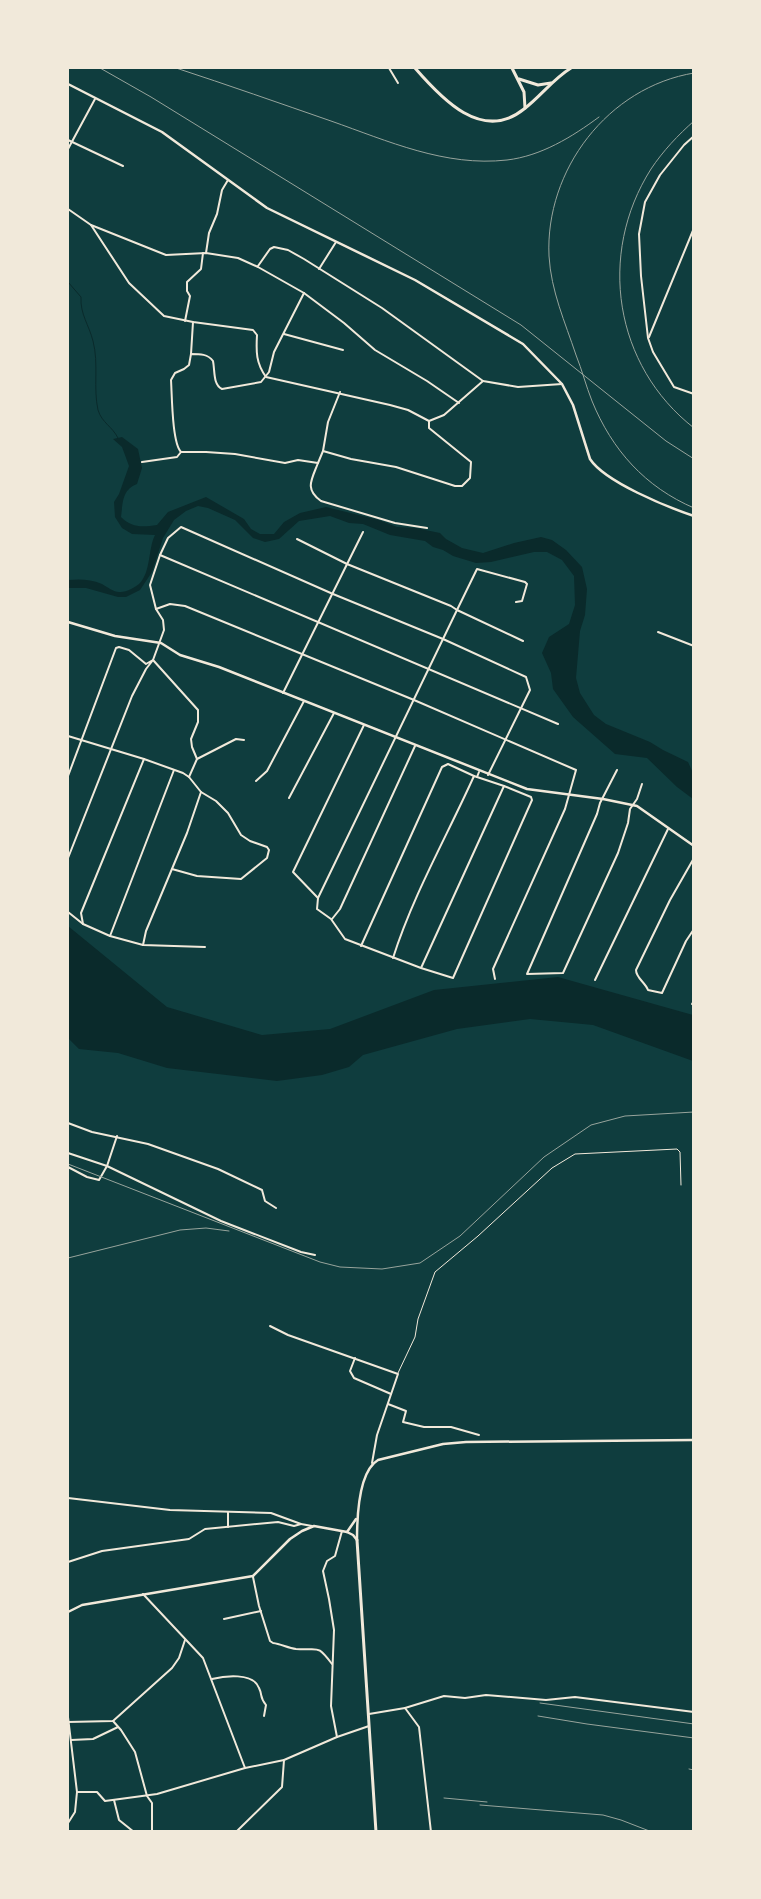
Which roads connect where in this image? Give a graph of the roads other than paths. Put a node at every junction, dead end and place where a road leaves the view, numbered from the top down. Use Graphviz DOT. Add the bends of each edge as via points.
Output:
graph roads {
  1 [pos="389,68"];
  2 [pos="415,68"];
  3 [pos="512,68"];
  4 [pos="571,68"];
  5 [pos="519,79"];
  6 [pos="398,83"];
  7 [pos="552,83"];
  8 [pos="68,84"];
  9 [pos="95,99"];
  10 [pos="525,109"];
  11 [pos="694,136"];
  12 [pos="68,140"];
  13 [pos="72,142"];
  14 [pos="68,149"];
  15 [pos="123,166"];
  16 [pos="228,180"];
  17 [pos="68,208"];
  18 [pos="91,225"];
  19 [pos="694,228"];
  20 [pos="336,242"];
  21 [pos="205,253"];
  22 [pos="258,267"];
  23 [pos="320,269"];
  24 [pos="304,293"];
  25 [pos="186,321"];
  26 [pos="193,322"];
  27 [pos="284,334"];
  28 [pos="648,338"];
  29 [pos="343,350"];
  30 [pos="192,354"];
  31 [pos="266,377"];
  32 [pos="483,381"];
  33 [pos="562,384"];
  34 [pos="340,392"];
  35 [pos="694,394"];
  36 [pos="459,404"];
  37 [pos="428,421"];
  38 [pos="324,451"];
  39 [pos="181,452"];
  40 [pos="142,462"];
  41 [pos="318,463"];
  42 [pos="694,516"];
  43 [pos="427,528"];
  44 [pos="363,532"];
  45 [pos="297,539"];
  46 [pos="160,555"];
  47 [pos="347,564"];
  48 [pos="333,594"];
  49 [pos="516,602"];
  50 [pos="156,609"];
  51 [pos="457,610"];
  52 [pos="319,621"];
  53 [pos="68,622"];
  54 [pos="658,632"];
  55 [pos="444,639"];
  56 [pos="523,641"];
  57 [pos="161,643"];
  58 [pos="694,646"];
  59 [pos="302,654"];
  60 [pos="154,660"];
  61 [pos="430,669"];
  62 [pos="283,693"];
  63 [pos="414,700"];
  64 [pos="304,701"];
  65 [pos="521,708"];
  66 [pos="334,713"];
  67 [pos="558,724"];
  68 [pos="364,725"];
  69 [pos="68,736"];
  70 [pos="396,738"];
  71 [pos="82,740"];
  72 [pos="244,740"];
  73 [pos="506,740"];
  74 [pos="415,746"];
  75 [pos="110,749"];
  76 [pos="144,759"];
  77 [pos="198,760"];
  78 [pos="174,769"];
  79 [pos="617,770"];
  80 [pos="479,772"];
  81 [pos="488,775"];
  82 [pos="68,776"];
  83 [pos="189,777"];
  84 [pos="475,777"];
  85 [pos="256,781"];
  86 [pos="642,784"];
  87 [pos="504,786"];
  88 [pos="201,792"];
  89 [pos="569,794"];
  90 [pos="289,798"];
  91 [pos="603,799"];
  92 [pos="634,805"];
  93 [pos="668,827"];
  94 [pos="694,846"];
  95 [pos="68,858"];
  96 [pos="693,859"];
  97 [pos="172,869"];
  98 [pos="318,898"];
  99 [pos="68,912"];
  100 [pos="331,919"];
  101 [pos="83,924"];
  102 [pos="694,929"];
  103 [pos="110,936"];
  104 [pos="142,945"];
  105 [pos="361,946"];
  106 [pos="205,947"];
  107 [pos="393,958"];
  108 [pos="421,968"];
  109 [pos="495,980"];
  110 [pos="595,980"];
  111 [pos="68,1123"];
  112 [pos="117,1136"];
  113 [pos="68,1153"];
  114 [pos="108,1166"];
  115 [pos="68,1167"];
  116 [pos="681,1184"];
  117 [pos="276,1208"];
  118 [pos="315,1255"];
  119 [pos="270,1326"];
  120 [pos="355,1357"];
  121 [pos="398,1374"];
  122 [pos="391,1394"];
  123 [pos="388,1404"];
  124 [pos="479,1435"];
  125 [pos="694,1440"];
  126 [pos="372,1463"];
  127 [pos="68,1498"];
  128 [pos="228,1512"];
  129 [pos="357,1518"];
  130 [pos="301,1524"];
  131 [pos="314,1526"];
  132 [pos="228,1527"];
  133 [pos="342,1531"];
  134 [pos="347,1532"];
  135 [pos="357,1540"];
  136 [pos="68,1562"];
  137 [pos="253,1576"];
  138 [pos="144,1594"];
  139 [pos="68,1612"];
  140 [pos="261,1612"];
  141 [pos="224,1620"];
  142 [pos="185,1640"];
  143 [pos="332,1664"];
  144 [pos="212,1679"];
  145 [pos="405,1708"];
  146 [pos="694,1712"];
  147 [pos="369,1714"];
  148 [pos="264,1716"];
  149 [pos="68,1718"];
  150 [pos="113,1721"];
  151 [pos="68,1722"];
  152 [pos="369,1726"];
  153 [pos="118,1727"];
  154 [pos="337,1737"];
  155 [pos="70,1740"];
  156 [pos="284,1760"];
  157 [pos="245,1768"];
  158 [pos="77,1792"];
  159 [pos="147,1796"];
  160 [pos="114,1800"];
  161 [pos="68,1823"];
  162 [pos="134,1832"];
  163 [pos="152,1832"];
  164 [pos="236,1832"];
  165 [pos="376,1832"];
  166 [pos="431,1832"];
  1 -- 6 [label="street"];
  2 -- 10 [label="main road" via="446,101 480,120 502,120"];
  3 -- 5 [label="main road"];
  4 -- 7 [label="main road"];
  5 -- 7 [label="main road" via="538,85"];
  5 -- 10 [label="main road"];
  7 -- 10 [label="main road"];
  8 -- 9 [label="street"];
  9 -- 13 [label="street"];
  9 -- 16 [label="street" via="162,132"];
  11 -- 28 [label="street" via="660,175 645,202 639,234"];
  12 -- 13 [label="street"];
  13 -- 14 [label="street"];
  13 -- 15 [label="street"];
  16 -- 20 [label="street" via="267,208"];
  16 -- 21 [label="street" via="222,190"];
  17 -- 18 [label="street"];
  18 -- 21 [label="street" via="166,255"];
  18 -- 25 [label="street" via="129,284 164,316"];
  19 -- 28 [label="street"];
  20 -- 23 [label="street"];
  20 -- 33 [label="street" via="415,280 523,344"];
  21 -- 22 [label="street" via="238,258"];
  21 -- 25 [label="street" via="201,269 188,281 190,296"];
  22 -- 23 [label="street" via="266,253 274,248 288,250"];
  22 -- 24 [label="street"];
  23 -- 32 [label="street" via="382,308"];
  24 -- 27 [label="street"];
  24 -- 36 [label="street" via="375,350"];
  25 -- 26 [label="street"];
  26 -- 30 [label="street"];
  26 -- 31 [label="street" via="253,330 257,335 256,355"];
  27 -- 29 [label="street"];
  27 -- 31 [label="street"];
  28 -- 35 [label="street" via="674,387"];
  30 -- 31 [label="street" via="213,361 216,384 220,388 261,382"];
  30 -- 39 [label="street" via="189,365 175,373 171,380 177,448"];
  31 -- 34 [label="street"];
  32 -- 33 [label="street" via="518,387"];
  32 -- 36 [label="street"];
  33 -- 42 [label="street" via="594,465 606,475"];
  34 -- 37 [label="street" via="408,410"];
  34 -- 38 [label="street" via="328,422"];
  36 -- 37 [label="street"];
  37 -- 38 [label="street" via="435,434 471,462 470,478 462,486"];
  38 -- 41 [label="street"];
  39 -- 40 [label="street" via="178,457"];
  39 -- 41 [label="street" via="235,454 285,463 298,460"];
  41 -- 43 [label="street" via="310,489 321,500 395,523"];
  44 -- 47 [label="street"];
  45 -- 47 [label="street"];
  46 -- 48 [label="street" via="168,538 180,527"];
  46 -- 50 [label="street" via="150,586"];
  46 -- 52 [label="street"];
  47 -- 48 [label="street"];
  47 -- 51 [label="street"];
  48 -- 52 [label="street"];
  48 -- 55 [label="street"];
  49 -- 51 [label="street" via="522,601 525,582 476,569"];
  50 -- 57 [label="street" via="163,620"];
  50 -- 59 [label="street" via="166,604 178,604"];
  51 -- 55 [label="street"];
  51 -- 56 [label="street"];
  52 -- 59 [label="street"];
  52 -- 61 [label="street"];
  53 -- 57 [label="street" via="114,636"];
  54 -- 58 [label="street"];
  55 -- 61 [label="street"];
  55 -- 65 [label="street" via="526,677 530,690"];
  57 -- 60 [label="street"];
  57 -- 62 [label="street" via="180,655"];
  59 -- 62 [label="street"];
  59 -- 63 [label="street"];
  60 -- 71 [label="street" via="146,664 129,650 116,648"];
  60 -- 75 [label="street" via="146,668 132,696"];
  60 -- 77 [label="street" via="198,710 198,722 191,739"];
  61 -- 63 [label="street"];
  61 -- 65 [label="street"];
  62 -- 64 [label="street"];
  63 -- 70 [label="street"];
  63 -- 73 [label="street"];
  64 -- 66 [label="street"];
  64 -- 85 [label="street" via="267,771"];
  65 -- 67 [label="street"];
  65 -- 73 [label="street"];
  66 -- 68 [label="street"];
  66 -- 90 [label="street"];
  68 -- 70 [label="street"];
  68 -- 98 [label="street" via="293,872"];
  69 -- 71 [label="street"];
  70 -- 74 [label="street"];
  70 -- 98 [label="street"];
  71 -- 75 [label="street"];
  71 -- 82 [label="street"];
  72 -- 77 [label="street" via="236,739"];
  73 -- 81 [label="street"];
  73 -- 89 [label="street" via="576,770"];
  74 -- 80 [label="street"];
  74 -- 100 [label="street" via="340,909"];
  75 -- 76 [label="street"];
  75 -- 95 [label="street"];
  76 -- 78 [label="street"];
  76 -- 101 [label="street" via="81,913"];
  77 -- 83 [label="street"];
  78 -- 83 [label="street"];
  78 -- 103 [label="street"];
  79 -- 91 [label="street"];
  80 -- 81 [label="street"];
  80 -- 84 [label="street"];
  81 -- 89 [label="street" via="527,790"];
  83 -- 88 [label="street"];
  84 -- 87 [label="street"];
  84 -- 105 [label="street" via="448,764 442,767"];
  84 -- 107 [label="street" via="438,852"];
  86 -- 92 [label="street"];
  87 -- 108 [label="street"];
  87 -- 108 [label="street" via="531,797 532,802 453,978"];
  88 -- 97 [label="street"];
  88 -- 97 [label="street" via="228,813 241,834 267,847 267,858 241,879 197,876"];
  89 -- 91 [label="street"];
  89 -- 109 [label="street" via="566,809 493,969"];
  91 -- 92 [label="street"];
  91 -- 92 [label="street" via="527,974 562,973 618,852"];
  92 -- 93 [label="street"];
  93 -- 94 [label="street"];
  93 -- 110 [label="street"];
  96 -- 102 [label="street" via="636,970 648,990 662,993"];
  97 -- 104 [label="street"];
  98 -- 100 [label="street" via="317,909"];
  99 -- 101 [label="street"];
  100 -- 105 [label="street" via="344,939"];
  101 -- 103 [label="street"];
  103 -- 104 [label="street"];
  104 -- 106 [label="street"];
  105 -- 107 [label="street"];
  107 -- 108 [label="street"];
  111 -- 112 [label="street" via="92,1132"];
  112 -- 114 [label="street"];
  112 -- 117 [label="street" via="218,1169 262,1190 265,1201"];
  113 -- 114 [label="street"];
  114 -- 115 [label="street" via="97,1181"];
  114 -- 118 [label="street" via="221,1222"];
  116 -- 121 [label="lane" via="680,1152 677,1150 575,1154 552,1168 435,1272 415,1337"];
  119 -- 120 [label="street"];
  120 -- 121 [label="street"];
  120 -- 122 [label="street" via="350,1371 354,1378"];
  121 -- 122 [label="street"];
  122 -- 123 [label="street"];
  123 -- 124 [label="street" via="406,1411 402,1422 424,1427 457,1428"];
  123 -- 126 [label="street" via="377,1435"];
  125 -- 126 [label="street" via="466,1442 443,1444"];
  126 -- 129 [label="street" via="359,1500"];
  127 -- 128 [label="street" via="170,1510"];
  128 -- 130 [label="street" via="271,1513"];
  128 -- 132 [label="street"];
  129 -- 134 [label="street"];
  129 -- 135 [label="street"];
  130 -- 131 [label="street"];
  130 -- 132 [label="street" via="294,1526 278,1522"];
  131 -- 133 [label="street"];
  131 -- 137 [label="street" via="290,1539"];
  132 -- 136 [label="street" via="205,1529 189,1538 102,1551"];
  133 -- 134 [label="street"];
  133 -- 143 [label="street" via="335,1556 327,1561 323,1571 334,1630"];
  134 -- 135 [label="street"];
  135 -- 147 [label="main road"];
  137 -- 138 [label="street"];
  137 -- 140 [label="street"];
  138 -- 139 [label="street" via="82,1605"];
  138 -- 142 [label="street"];
  140 -- 141 [label="street"];
  140 -- 143 [label="street" via="270,1641 295,1649 316,1648 324,1652"];
  142 -- 144 [label="street" via="203,1658"];
  142 -- 150 [label="street" via="172,1668"];
  143 -- 154 [label="street" via="332,1706"];
  144 -- 148 [label="street" via="236,1675 256,1684 266,1705"];
  144 -- 157 [label="street"];
  145 -- 146 [label="street" via="444,1696 546,1700 575,1697"];
  145 -- 147 [label="street"];
  145 -- 166 [label="street" via="419,1728"];
  147 -- 152 [label="main road"];
  149 -- 151 [label="street"];
  150 -- 151 [label="street"];
  150 -- 153 [label="street"];
  151 -- 155 [label="street"];
  152 -- 154 [label="street"];
  152 -- 165 [label="main road"];
  153 -- 155 [label="street" via="93,1739"];
  153 -- 159 [label="street" via="135,1752"];
  154 -- 156 [label="street"];
  155 -- 158 [label="street"];
  156 -- 157 [label="street"];
  156 -- 164 [label="street" via="282,1787"];
  157 -- 159 [label="street"];
  158 -- 160 [label="street" via="97,1792 105,1800"];
  158 -- 161 [label="street" via="75,1812"];
  159 -- 160 [label="street"];
  159 -- 163 [label="street" via="152,1803"];
  160 -- 162 [label="street" via="119,1820"];
}
